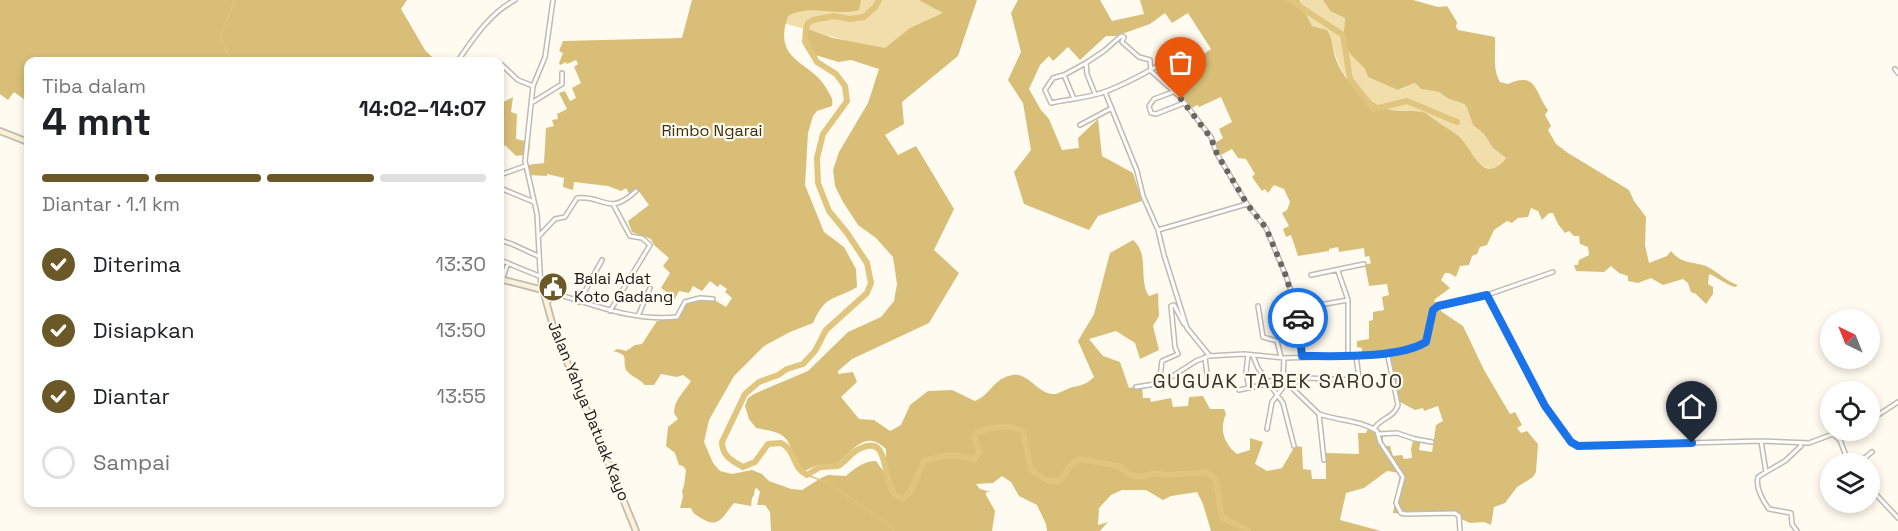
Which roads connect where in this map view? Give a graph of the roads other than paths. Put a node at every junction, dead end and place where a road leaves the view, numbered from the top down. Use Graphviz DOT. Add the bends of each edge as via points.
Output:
graph roads {
  1 [pos="515,0"];
  2 [pos="553,0"];
  3 [pos="1187,48"];
  4 [pos="462,57"];
  5 [pos="1086,63"];
  6 [pos="504,66"];
  7 [pos="1895,69"];
  8 [pos="1151,71"];
  9 [pos="562,73"];
  10 [pos="1898,73"];
  11 [pos="1064,75"];
  12 [pos="1198,75"];
  13 [pos="533,86"];
  14 [pos="1105,92"];
  15 [pos="1174,92"];
  16 [pos="1095,94"];
  17 [pos="1074,99"];
  18 [pos="533,102"];
  19 [pos="1184,103"];
  20 [pos="1112,108"];
  21 [pos="1080,125"];
  22 [pos="0,131"];
  23 [pos="24,140"];
  24 [pos="525,166"];
  25 [pos="504,174"];
  26 [pos="504,190"];
  27 [pos="636,191"];
  28 [pos="534,202"];
  29 [pos="613,204"];
  30 [pos="1247,204"];
  31 [pos="1158,230"];
  32 [pos="539,236"];
  33 [pos="504,241"];
  34 [pos="538,256"];
  35 [pos="602,260"];
  36 [pos="504,262"];
  37 [pos="508,263"];
  38 [pos="1364,264"];
  39 [pos="1338,271"];
  40 [pos="504,272"];
  41 [pos="1553,272"];
  42 [pos="1311,275"];
  43 [pos="539,276"];
  44 [pos="504,280"];
  45 [pos="650,288"];
  46 [pos="542,290"];
  47 [pos="555,294"];
  48 [pos="1487,295"];
  49 [pos="713,299"];
  50 [pos="1348,300"];
  51 [pos="579,302"];
  52 [pos="547,303"];
  53 [pos="1179,304"];
  54 [pos="1174,305"];
  55 [pos="1258,306"];
  56 [pos="1297,309"];
  57 [pos="610,311"];
  58 [pos="638,316"];
  59 [pos="1187,328"];
  60 [pos="1387,352"];
  61 [pos="1207,356"];
  62 [pos="1250,356"];
  63 [pos="1302,356"];
  64 [pos="1348,356"];
  65 [pos="1356,356"];
  66 [pos="1282,357"];
  67 [pos="1282,379"];
  68 [pos="1268,382"];
  69 [pos="1162,383"];
  70 [pos="1219,384"];
  71 [pos="1286,385"];
  72 [pos="1136,387"];
  73 [pos="1249,388"];
  74 [pos="1239,390"];
  75 [pos="1276,394"];
  76 [pos="1898,402"];
  77 [pos="1319,414"];
  78 [pos="1880,414"];
  79 [pos="1267,429"];
  80 [pos="1374,429"];
  81 [pos="1379,434"];
  82 [pos="1820,438"];
  83 [pos="1761,441"];
  84 [pos="1432,442"];
  85 [pos="1800,443"];
  86 [pos="1294,446"];
  87 [pos="1324,460"];
  88 [pos="1766,472"];
  89 [pos="1880,499"];
  90 [pos="1898,518"];
  91 [pos="636,531"];
  92 [pos="1460,531"];
  93 [pos="1797,531"];
  1 -- 4 [label="street" via="484,25"];
  2 -- 13 [label="street" via="546,57"];
  3 -- 8 [label="street"];
  5 -- 8 [label="street" via="1122,36 1122,42 1139,57 1150,60"];
  5 -- 11 [label="street"];
  5 -- 16 [label="street"];
  6 -- 13 [label="street" via="518,80"];
  7 -- 10 [label="street"];
  8 -- 14 [label="street"];
  8 -- 15 [label="street"];
  9 -- 18 [label="street" via="561,84"];
  11 -- 17 [label="street"];
  11 -- 17 [label="street" via="1053,79 1046,89 1049,101"];
  12 -- 15 [label="street"];
  13 -- 18 [label="street"];
  14 -- 16 [label="street"];
  14 -- 20 [label="street"];
  15 -- 19 [label="street"];
  15 -- 19 [label="street" via="1153,100 1149,106 1151,113"];
  16 -- 17 [label="street"];
  18 -- 24 [label="street"];
  19 -- 30 [label="street" via="1211,138"];
  20 -- 21 [label="street"];
  20 -- 31 [label="street"];
  22 -- 23 [label="street"];
  24 -- 25 [label="street"];
  24 -- 28 [label="street"];
  26 -- 28 [label="street"];
  27 -- 29 [label="street" via="622,203"];
  28 -- 32 [label="street"];
  29 -- 32 [label="street" via="577,198 565,217 555,219"];
  29 -- 57 [label="street" via="630,236 642,238 650,245"];
  30 -- 31 [label="street"];
  30 -- 56 [label="street" via="1266,228"];
  31 -- 53 [label="street"];
  32 -- 34 [label="street"];
  33 -- 34 [label="street"];
  34 -- 43 [label="street"];
  35 -- 51 [label="street"];
  36 -- 37 [label="street"];
  37 -- 40 [label="street"];
  37 -- 43 [label="street"];
  38 -- 39 [label="street"];
  39 -- 42 [label="street"];
  39 -- 50 [label="street"];
  41 -- 48 [label="street"];
  43 -- 46 [label="street"];
  44 -- 46 [label="street"];
  45 -- 58 [label="street"];
  46 -- 47 [label="street"];
  46 -- 52 [label="street, Jalan Yahya Datuak Kayo"];
  47 -- 51 [label="street"];
  47 -- 52 [label="street"];
  48 -- 60 [label="street" via="1438,306 1433,310 1426,342 1417,348"];
  48 -- 83 [label="street" via="1545,406 1578,446"];
  49 -- 58 [label="street" via="685,302 677,317"];
  50 -- 56 [label="street"];
  50 -- 64 [label="street"];
  51 -- 57 [label="street"];
  52 -- 91 [label="street, Jalan Yahya Datuak Kayo" via="554,330"];
  53 -- 54 [label="street"];
  53 -- 59 [label="street"];
  54 -- 59 [label="street"];
  54 -- 69 [label="street" via="1170,308 1178,354 1162,360"];
  55 -- 66 [label="street" via="1263,337 1277,341"];
  56 -- 63 [label="street"];
  57 -- 58 [label="street"];
  59 -- 61 [label="street"];
  60 -- 65 [label="street"];
  60 -- 80 [label="street" via="1398,405"];
  61 -- 62 [label="street"];
  61 -- 69 [label="street"];
  61 -- 70 [label="street" via="1208,382"];
  62 -- 66 [label="street"];
  62 -- 68 [label="street"];
  62 -- 73 [label="street" via="1246,372"];
  63 -- 64 [label="street"];
  63 -- 66 [label="street"];
  64 -- 65 [label="street"];
  65 -- 71 [label="street" via="1356,380 1306,378"];
  66 -- 67 [label="street"];
  67 -- 68 [label="street"];
  67 -- 71 [label="street"];
  68 -- 73 [label="street"];
  68 -- 75 [label="street"];
  69 -- 72 [label="street"];
  71 -- 75 [label="street"];
  71 -- 77 [label="street"];
  73 -- 74 [label="street"];
  75 -- 79 [label="street"];
  75 -- 86 [label="street" via="1283,403"];
  76 -- 78 [label="street"];
  77 -- 80 [label="street"];
  77 -- 87 [label="street"];
  80 -- 81 [label="street"];
  81 -- 84 [label="street" via="1399,433"];
  81 -- 92 [label="street" via="1380,442 1403,477 1397,508 1406,514 1455,513 1460,516"];
  82 -- 85 [label="street"];
  83 -- 85 [label="street"];
  83 -- 88 [label="street"];
  85 -- 88 [label="street" via="1785,461"];
  88 -- 93 [label="street" via="1757,482 1766,505 1790,512"];
  89 -- 90 [label="street"];
}
